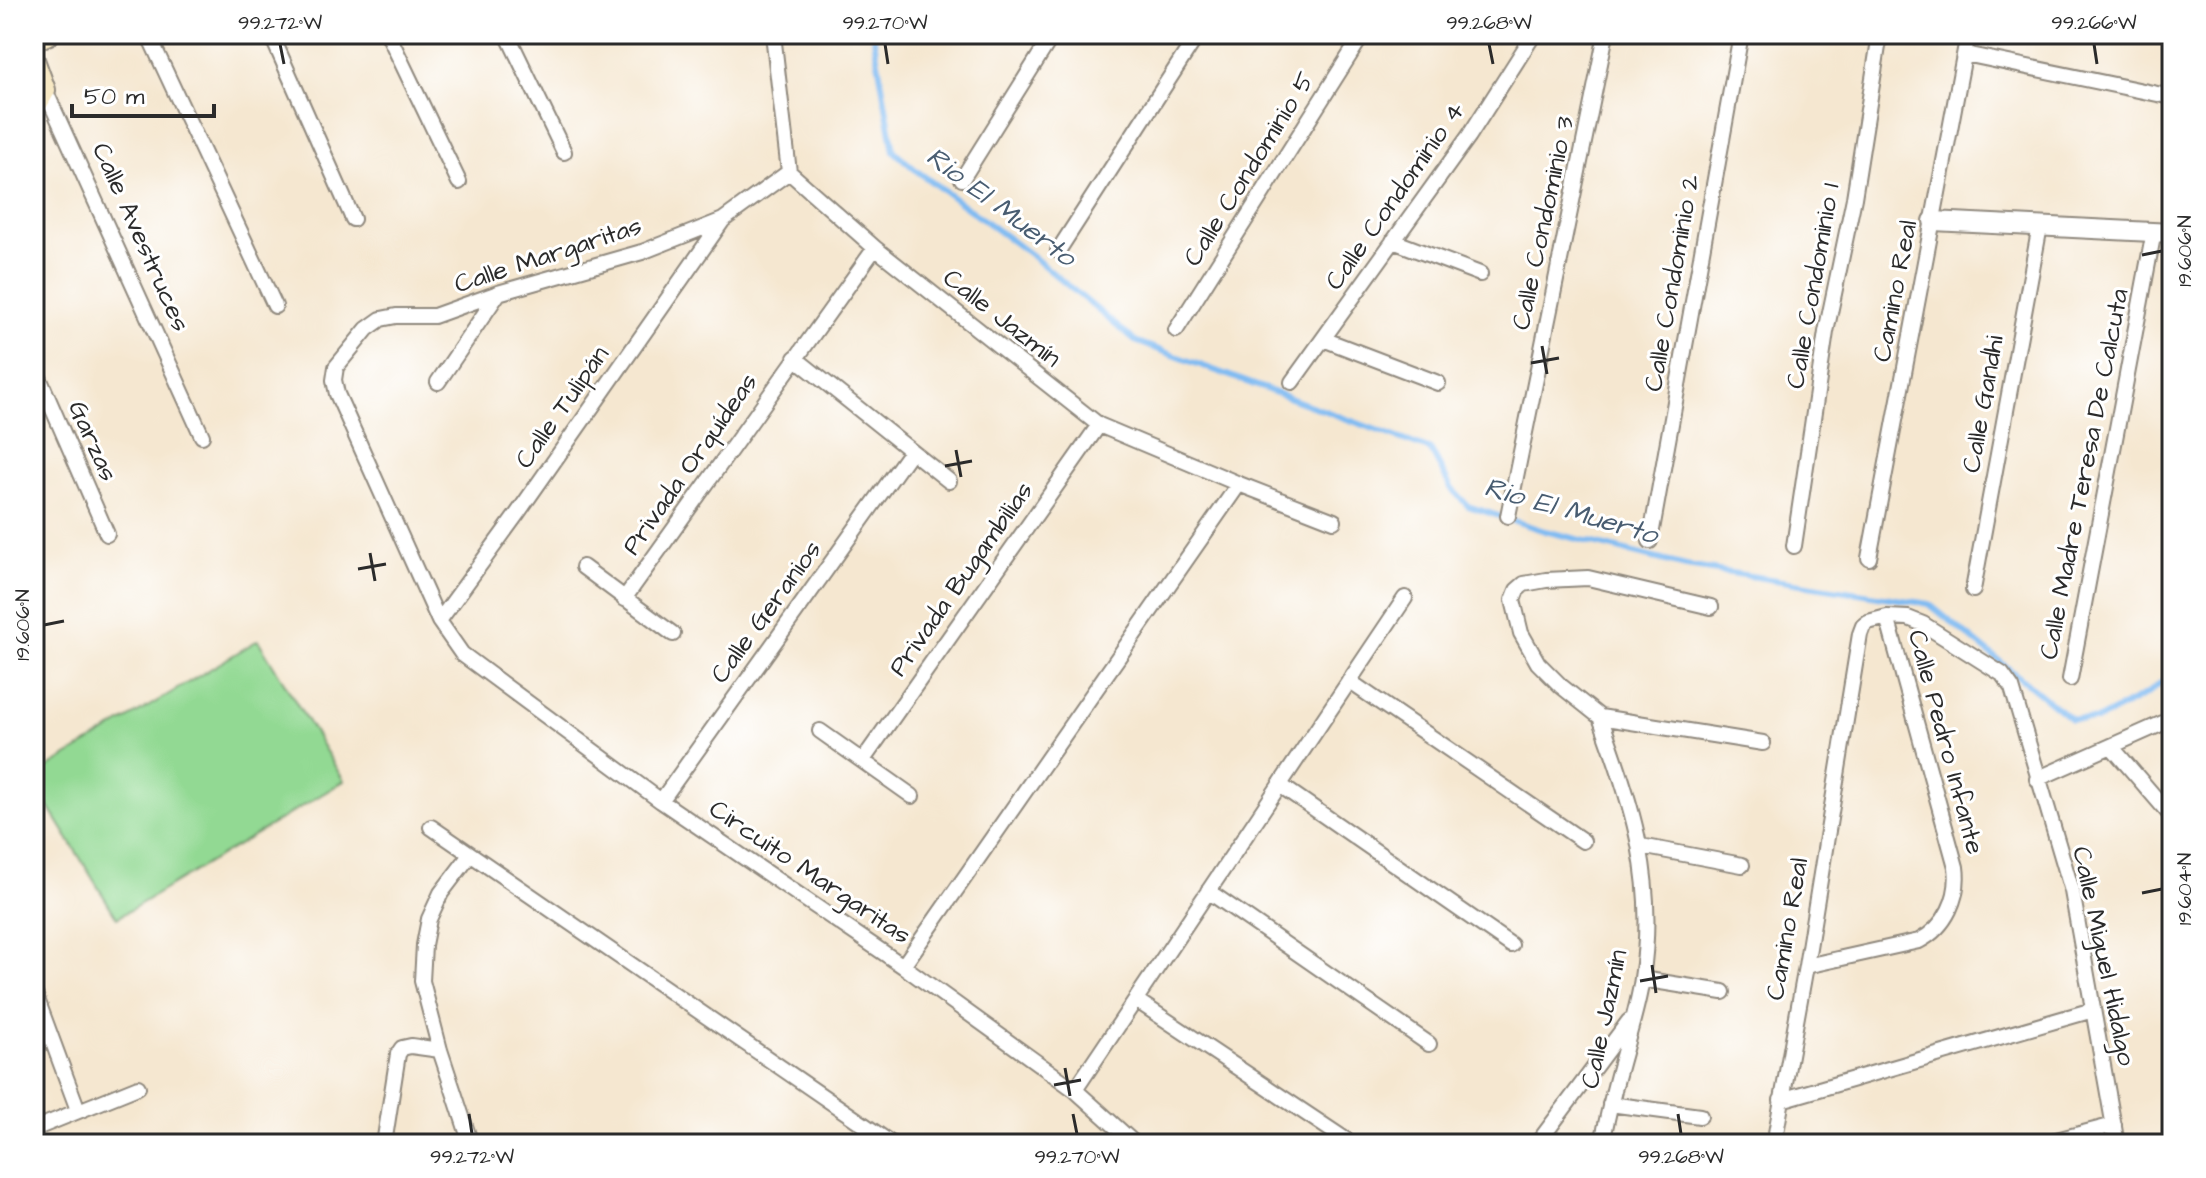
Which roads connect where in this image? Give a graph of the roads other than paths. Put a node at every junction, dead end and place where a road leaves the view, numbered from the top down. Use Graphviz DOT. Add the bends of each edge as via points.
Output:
graph roads {
  1 [pos="49,34"];
  2 [pos="148,34"];
  3 [pos="271,34"];
  4 [pos="388,34"];
  5 [pos="507,34"];
  6 [pos="773,34"];
  7 [pos="1053,34"];
  8 [pos="1198,34"];
  9 [pos="1363,34"];
  10 [pos="1534,34"];
  11 [pos="1606,34"];
  12 [pos="1741,34"];
  13 [pos="1880,34"];
  14 [pos="1968,34"];
  15 [pos="34,40"];
  16 [pos="1965,54"];
  17 [pos="34,60"];
  18 [pos="45,90"];
  19 [pos="2172,97"];
  20 [pos="34,109"];
  21 [pos="564,152"];
  22 [pos="789,172"];
  23 [pos="962,179"];
  24 [pos="459,182"];
  25 [pos="353,219"];
  26 [pos="723,220"];
  27 [pos="1933,221"];
  28 [pos="2040,226"];
  29 [pos="2163,232"];
  30 [pos="1393,241"];
  31 [pos="875,248"];
  32 [pos="1058,251"];
  33 [pos="1480,274"];
  34 [pos="498,293"];
  35 [pos="275,306"];
  36 [pos="1176,330"];
  37 [pos="1323,339"];
  38 [pos="795,358"];
  39 [pos="34,366"];
  40 [pos="334,380"];
  41 [pos="438,382"];
  42 [pos="1292,382"];
  43 [pos="1438,383"];
  44 [pos="1099,425"];
  45 [pos="202,436"];
  46 [pos="911,451"];
  47 [pos="949,481"];
  48 [pos="1239,484"];
  49 [pos="1508,516"];
  50 [pos="1334,521"];
  51 [pos="107,534"];
  52 [pos="1650,541"];
  53 [pos="1794,546"];
  54 [pos="1869,558"];
  55 [pos="583,567"];
  56 [pos="1973,590"];
  57 [pos="1405,598"];
  58 [pos="624,599"];
  59 [pos="1711,607"];
  60 [pos="1887,617"];
  61 [pos="439,621"];
  62 [pos="673,634"];
  63 [pos="2070,679"];
  64 [pos="1349,681"];
  65 [pos="1600,717"];
  66 [pos="2172,719"];
  67 [pos="820,731"];
  68 [pos="1763,743"];
  69 [pos="2111,746"];
  70 [pos="863,760"];
  71 [pos="2037,779"];
  72 [pos="1280,785"];
  73 [pos="912,796"];
  74 [pos="661,801"];
  75 [pos="2172,817"];
  76 [pos="431,827"];
  77 [pos="1583,841"];
  78 [pos="1641,846"];
  79 [pos="470,855"];
  80 [pos="1742,865"];
  81 [pos="1208,891"];
  82 [pos="1511,945"];
  83 [pos="903,966"];
  84 [pos="1806,966"];
  85 [pos="1642,979"];
  86 [pos="34,991"];
  87 [pos="1723,992"];
  88 [pos="1136,1000"];
  89 [pos="2093,1010"];
  90 [pos="1634,1014"];
  91 [pos="1429,1044"];
  92 [pos="440,1050"];
  93 [pos="138,1087"];
  94 [pos="1075,1090"];
  95 [pos="1781,1100"];
  96 [pos="1610,1104"];
  97 [pos="78,1110"];
  98 [pos="1700,1116"];
  99 [pos="2114,1125"];
  100 [pos="34,1129"];
  101 [pos="384,1144"];
  102 [pos="471,1144"];
  103 [pos="892,1144"];
  104 [pos="1135,1144"];
  105 [pos="1352,1144"];
  106 [pos="1537,1144"];
  107 [pos="1602,1144"];
  108 [pos="1774,1144"];
  109 [pos="2041,1144"];
  110 [pos="2117,1144"];
  1 -- 15 [label="main road"];
  2 -- 35 [label="street"];
  3 -- 25 [label="street"];
  4 -- 24 [label="street"];
  5 -- 21 [label="street"];
  6 -- 22 [label="street"];
  7 -- 23 [label="street"];
  8 -- 32 [label="street"];
  9 -- 36 [label="street, Calle Condominio 5"];
  10 -- 30 [label="street, Calle Condominio 4"];
  11 -- 49 [label="street, Calle Condominio 3"];
  12 -- 52 [label="street, Calle Condominio 2"];
  13 -- 53 [label="street, Calle Condominio 1"];
  14 -- 16 [label="street, Camino Real"];
  16 -- 19 [label="street"];
  16 -- 27 [label="street, Camino Real"];
  17 -- 18 [label="main road, Calle Avestruces"];
  18 -- 20 [label="main road"];
  18 -- 45 [label="street, Calle Avestruces"];
  22 -- 26 [label="street, Calle Margaritas"];
  22 -- 31 [label="street, Calle Jazmín"];
  26 -- 34 [label="street, Calle Margaritas" via="642,252"];
  26 -- 61 [label="street, Calle Tulipán"];
  27 -- 28 [label="street"];
  27 -- 54 [label="street, Camino Real"];
  28 -- 29 [label="street"];
  28 -- 56 [label="street, Calle Gandhi"];
  29 -- 63 [label="street, Calle Madre Teresa De Calcuta"];
  30 -- 33 [label="street"];
  30 -- 37 [label="street, Calle Condominio 4"];
  31 -- 38 [label="street, Privada Orquídeas"];
  31 -- 44 [label="street, Calle Jazmín"];
  34 -- 40 [label="street, Calle Margaritas" via="434,316 381,319 336,367"];
  34 -- 41 [label="street"];
  37 -- 42 [label="street, Calle Condominio 4"];
  37 -- 43 [label="street"];
  38 -- 46 [label="street"];
  38 -- 58 [label="street, Privada Orquídeas"];
  39 -- 51 [label="street, Garzas"];
  40 -- 61 [label="street, Circuito Margaritas"];
  44 -- 48 [label="street, Calle Jazmín"];
  44 -- 70 [label="street, Privada Bugambilias"];
  46 -- 47 [label="street"];
  46 -- 74 [label="street, Calle Geranios"];
  48 -- 50 [label="street, Calle Jazmín"];
  48 -- 83 [label="street, Circuito Margaritas"];
  55 -- 58 [label="street"];
  57 -- 64 [label="street"];
  58 -- 62 [label="street"];
  59 -- 65 [label="street" via="1588,578 1535,582 1517,590 1513,600 1518,624 1538,663"];
  60 -- 71 [label="street, Calle Miguel Hidalgo" via="1923,624 2008,680"];
  60 -- 84 [label="street, Camino Real" via="1868,622 1860,634"];
  60 -- 84 [label="street, Calle Pedro Infante" via="1956,867 1956,895 1942,923 1919,941"];
  61 -- 74 [label="street, Circuito Margaritas" via="462,654"];
  64 -- 72 [label="street"];
  64 -- 77 [label="street"];
  65 -- 68 [label="street"];
  65 -- 78 [label="street, Calle Jazmín"];
  66 -- 69 [label="street"];
  67 -- 70 [label="street"];
  69 -- 71 [label="street"];
  69 -- 75 [label="street"];
  70 -- 73 [label="street"];
  71 -- 89 [label="street, Calle Miguel Hidalgo" via="2072,891"];
  72 -- 81 [label="street"];
  72 -- 82 [label="street"];
  74 -- 83 [label="street, Circuito Margaritas"];
  76 -- 79 [label="street"];
  78 -- 80 [label="street"];
  78 -- 85 [label="street, Calle Jazmín" via="1648,912"];
  79 -- 92 [label="street" via="441,893 424,945 422,981"];
  79 -- 103 [label="street"];
  81 -- 88 [label="street"];
  81 -- 91 [label="street"];
  83 -- 94 [label="street"];
  84 -- 95 [label="street, Camino Real"];
  85 -- 87 [label="street"];
  85 -- 90 [label="street, Calle Jazmín"];
  86 -- 97 [label="street"];
  88 -- 94 [label="street"];
  88 -- 105 [label="street"];
  89 -- 95 [label="street"];
  89 -- 99 [label="street, Calle Miguel Hidalgo"];
  90 -- 96 [label="street, Calle Jazmín"];
  90 -- 106 [label="street"];
  92 -- 101 [label="street" via="411,1046 398,1054"];
  92 -- 102 [label="street"];
  93 -- 97 [label="street"];
  94 -- 104 [label="street"];
  95 -- 108 [label="street, Camino Real"];
  96 -- 98 [label="street"];
  96 -- 107 [label="street, Calle Jazmín"];
  97 -- 100 [label="street"];
  99 -- 109 [label="street"];
  99 -- 110 [label="street, Calle Miguel Hidalgo"];
}
